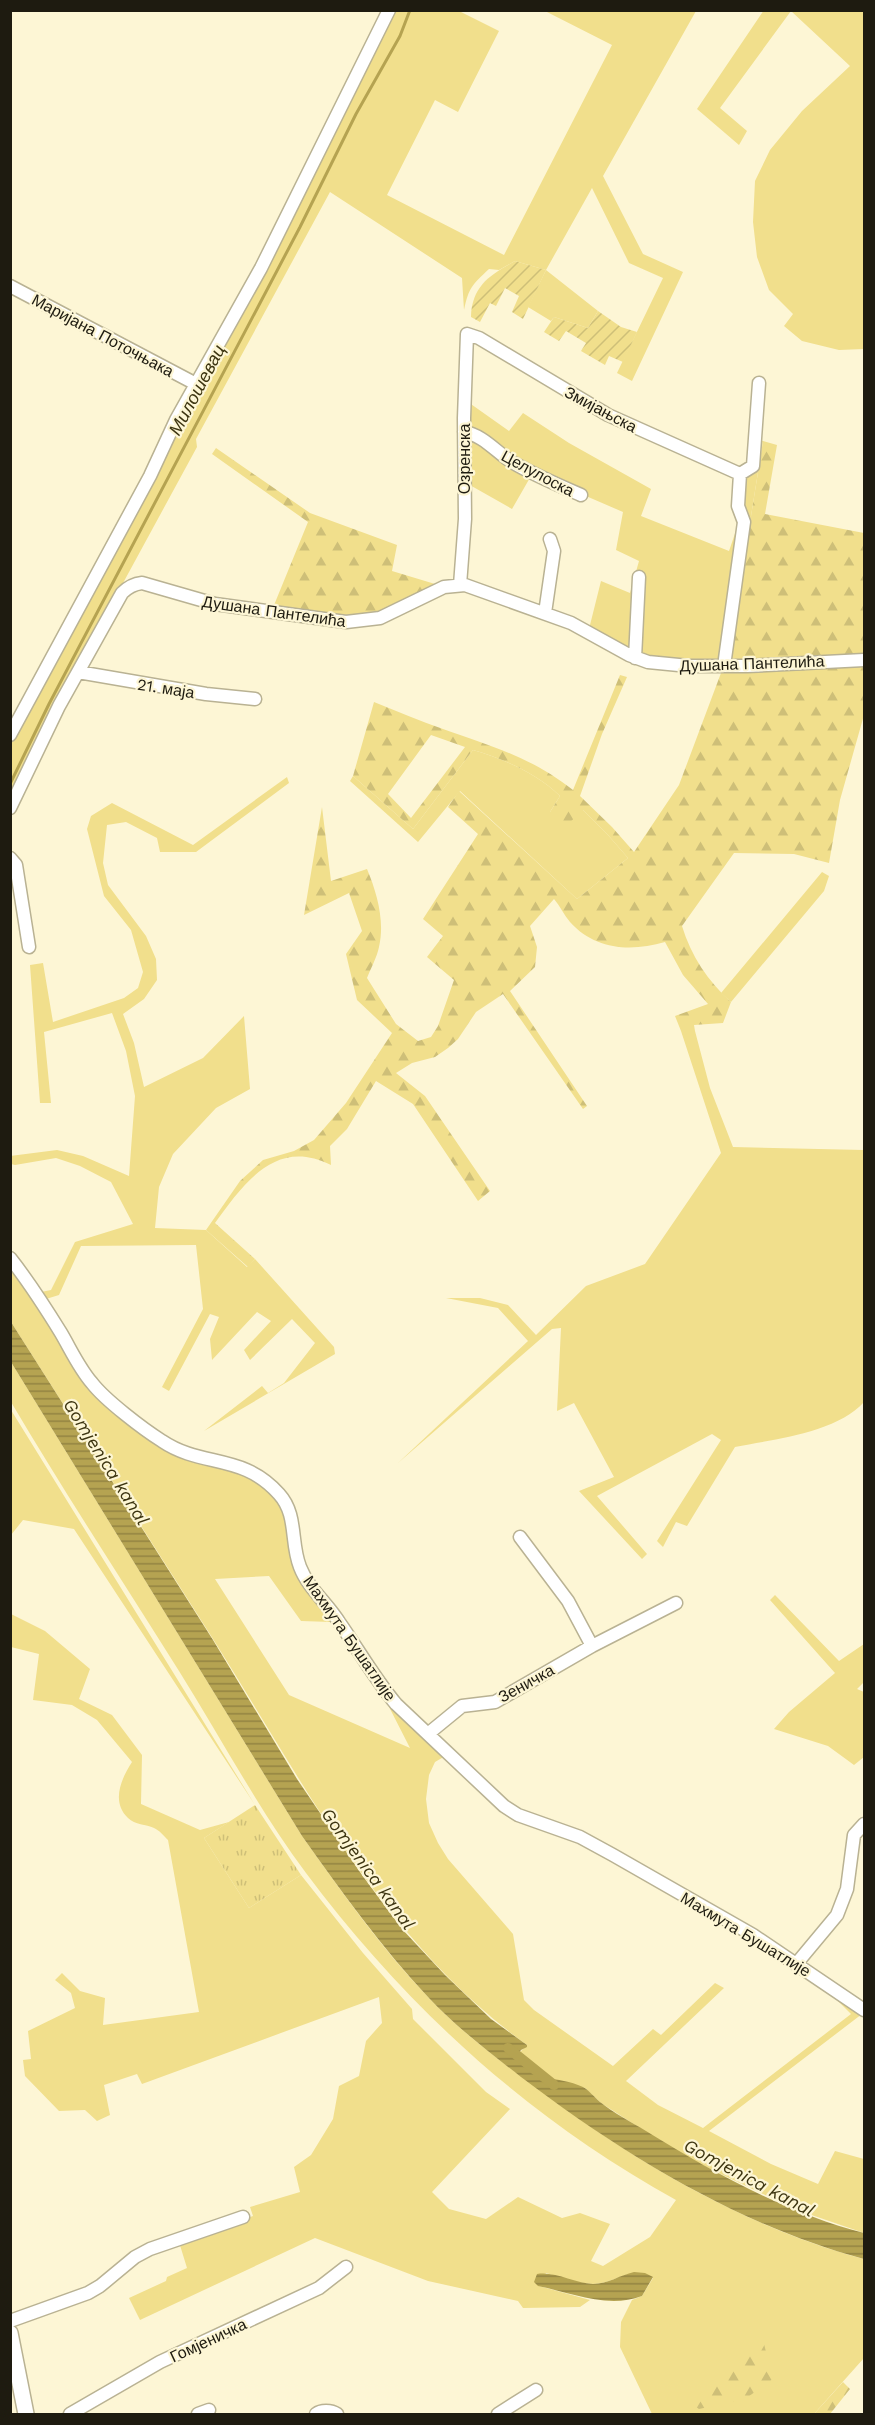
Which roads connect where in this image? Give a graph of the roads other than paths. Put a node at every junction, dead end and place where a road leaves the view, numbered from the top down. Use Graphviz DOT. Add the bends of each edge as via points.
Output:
graph roads {
  1 [pos="389,10"];
  2 [pos="10,286"];
  3 [pos="467,334"];
  4 [pos="759,383"];
  5 [pos="196,384"];
  6 [pos="464,432"];
  7 [pos="741,474"];
  8 [pos="581,495"];
  9 [pos="550,539"];
  10 [pos="639,577"];
  11 [pos="460,585"];
  12 [pos="545,613"];
  13 [pos="635,657"];
  14 [pos="864,660"];
  15 [pos="724,666"];
  16 [pos="78,672"];
  17 [pos="255,699"];
  18 [pos="10,735"];
  19 [pos="10,808"];
  20 [pos="10,858"];
  21 [pos="29,946"];
  22 [pos="10,1258"];
  23 [pos="520,1538"];
  24 [pos="676,1603"];
  25 [pos="592,1646"];
  26 [pos="429,1733"];
  27 [pos="864,1824"];
  28 [pos="797,1963"];
  29 [pos="864,2010"];
  30 [pos="243,2217"];
  31 [pos="346,2267"];
  32 [pos="10,2321"];
  33 [pos="10,2333"];
  34 [pos="536,2391"];
  35 [pos="26,2415"];
  36 [pos="70,2415"];
  37 [pos="316,2415"];
  38 [pos="337,2415"];
  39 [pos="498,2415"];
  1 -- 5 [label="street" via="261,268"];
  2 -- 5 [label="street, Маријана Поточњака"];
  3 -- 6 [label="street, Озренска"];
  3 -- 7 [label="street, Змијањска" via="608,415"];
  4 -- 7 [label="street" via="753,466"];
  5 -- 18 [label="street"];
  6 -- 8 [label="street, Целулоска" via="483,440 528,471"];
  6 -- 11 [label="street, Озренска" via="465,519"];
  7 -- 15 [label="street" via="738,506 744,522"];
  9 -- 12 [label="street" via="554,551"];
  10 -- 13 [label="street"];
  11 -- 12 [label="street, Душана Пантелића"];
  11 -- 16 [label="street, Душана Пантелића" via="444,587 380,618 346,622 215,604 136,584 122,593"];
  12 -- 13 [label="street, Душана Пантелића"];
  13 -- 15 [label="street, Душана Пантелића" via="664,665"];
  14 -- 15 [label="street, Душана Пантелића"];
  16 -- 17 [label="street, 21. маја"];
  16 -- 19 [label="street, Душана Пантелића"];
  20 -- 21 [label="street" via="16,865"];
  22 -- 26 [label="street, Махмута Бушатлије" via="44,1305 85,1374 105,1396 176,1450 244,1467 282,1496 293,1520 296,1553 307,1580 380,1685"];
  23 -- 25 [label="street" via="568,1601"];
  24 -- 25 [label="street, Зеничка"];
  25 -- 26 [label="street, Зеничка" via="495,1702 462,1706"];
  26 -- 28 [label="street, Махмута Бушатлије" via="518,1815 580,1837"];
  27 -- 28 [label="street" via="854,1835 847,1889 837,1915"];
  28 -- 29 [label="street, Махмута Бушатлије"];
  30 -- 32 [label="street" via="150,2249 88,2293"];
  31 -- 36 [label="street, Гомјеничка" via="319,2288 160,2362"];
  33 -- 35 [label="main road"];
  34 -- 39 [label="street"];
  37 -- 38 [label="street" via="322,2411"];
}
